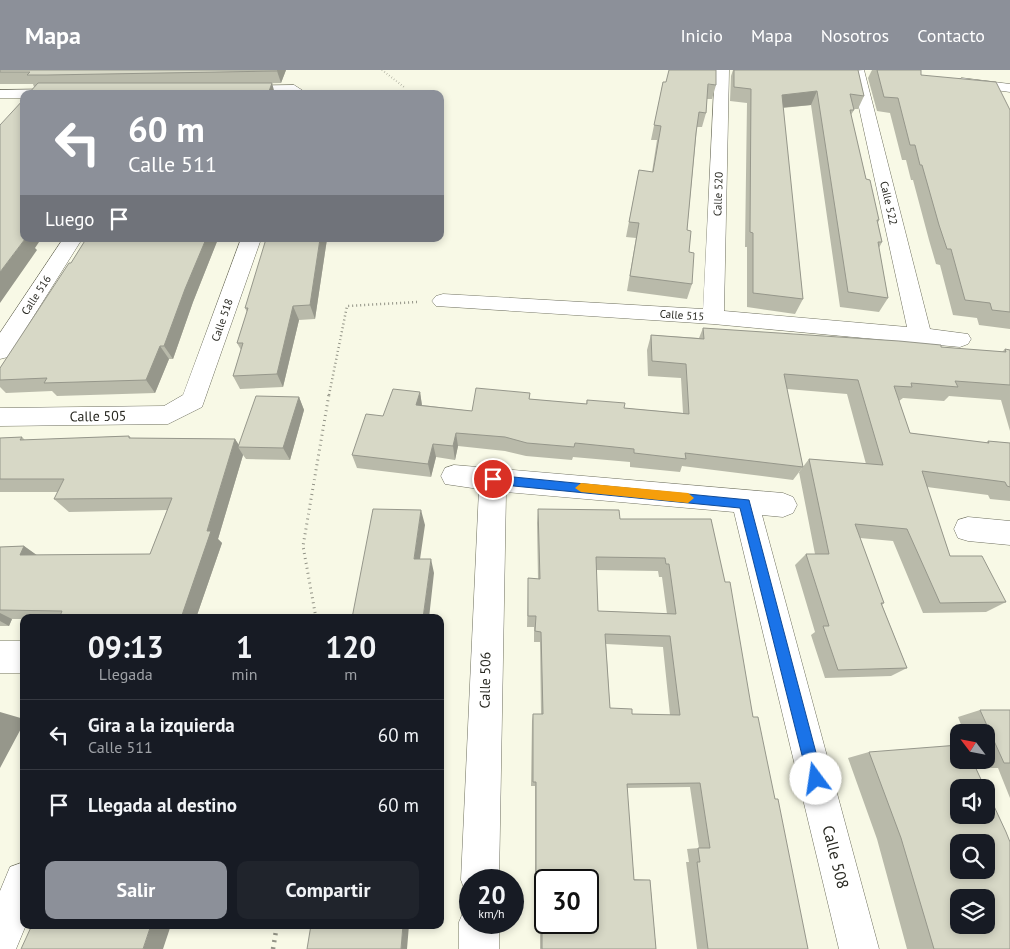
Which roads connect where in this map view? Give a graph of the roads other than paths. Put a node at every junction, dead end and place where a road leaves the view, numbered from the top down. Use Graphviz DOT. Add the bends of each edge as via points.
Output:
graph roads {
  1 [pos="722,70"];
  2 [pos="855,70"];
  3 [pos="877,73"];
  4 [pos="943,80"];
  5 [pos="1005,87"];
  6 [pos="216,90"];
  7 [pos="290,90"];
  8 [pos="0,94"];
  9 [pos="20,94"];
  10 [pos="1010,105"];
  11 [pos="70,242"];
  12 [pos="249,242"];
  13 [pos="443,300"];
  14 [pos="713,317"];
  15 [pos="920,335"];
  16 [pos="960,338"];
  17 [pos="0,352"];
  18 [pos="193,401"];
  19 [pos="0,417"];
  20 [pos="454,476"];
  21 [pos="493,479"];
  22 [pos="745,503"];
  23 [pos="783,505"];
  24 [pos="968,529"];
  25 [pos="1010,533"];
  26 [pos="20,657"];
  27 [pos="0,658"];
  28 [pos="480,869"];
  29 [pos="20,891"];
  30 [pos="479,934"];
  31 [pos="0,939"];
  32 [pos="479,949"];
  33 [pos="859,949"];
  1 -- 14 [label="street, Calle 520"];
  2 -- 3 [label="street"];
  2 -- 15 [label="street, Calle 522"];
  4 -- 5 [label="street"];
  5 -- 10 [label="street"];
  6 -- 7 [label="street"];
  8 -- 9 [label="street"];
  11 -- 17 [label="street, Calle 516"];
  12 -- 18 [label="street, Calle 518"];
  13 -- 14 [label="street, Calle 515"];
  14 -- 15 [label="street, Calle 515"];
  15 -- 16 [label="street, Calle 515"];
  18 -- 19 [label="street, Calle 505" via="168,415"];
  20 -- 21 [label="street"];
  21 -- 22 [label="street"];
  21 -- 28 [label="street, Calle 506"];
  22 -- 23 [label="street"];
  22 -- 33 [label="street, Calle 508"];
  24 -- 25 [label="street"];
  26 -- 27 [label="street"];
  29 -- 31 [label="street"];
  30 -- 32 [label="street"];
}
